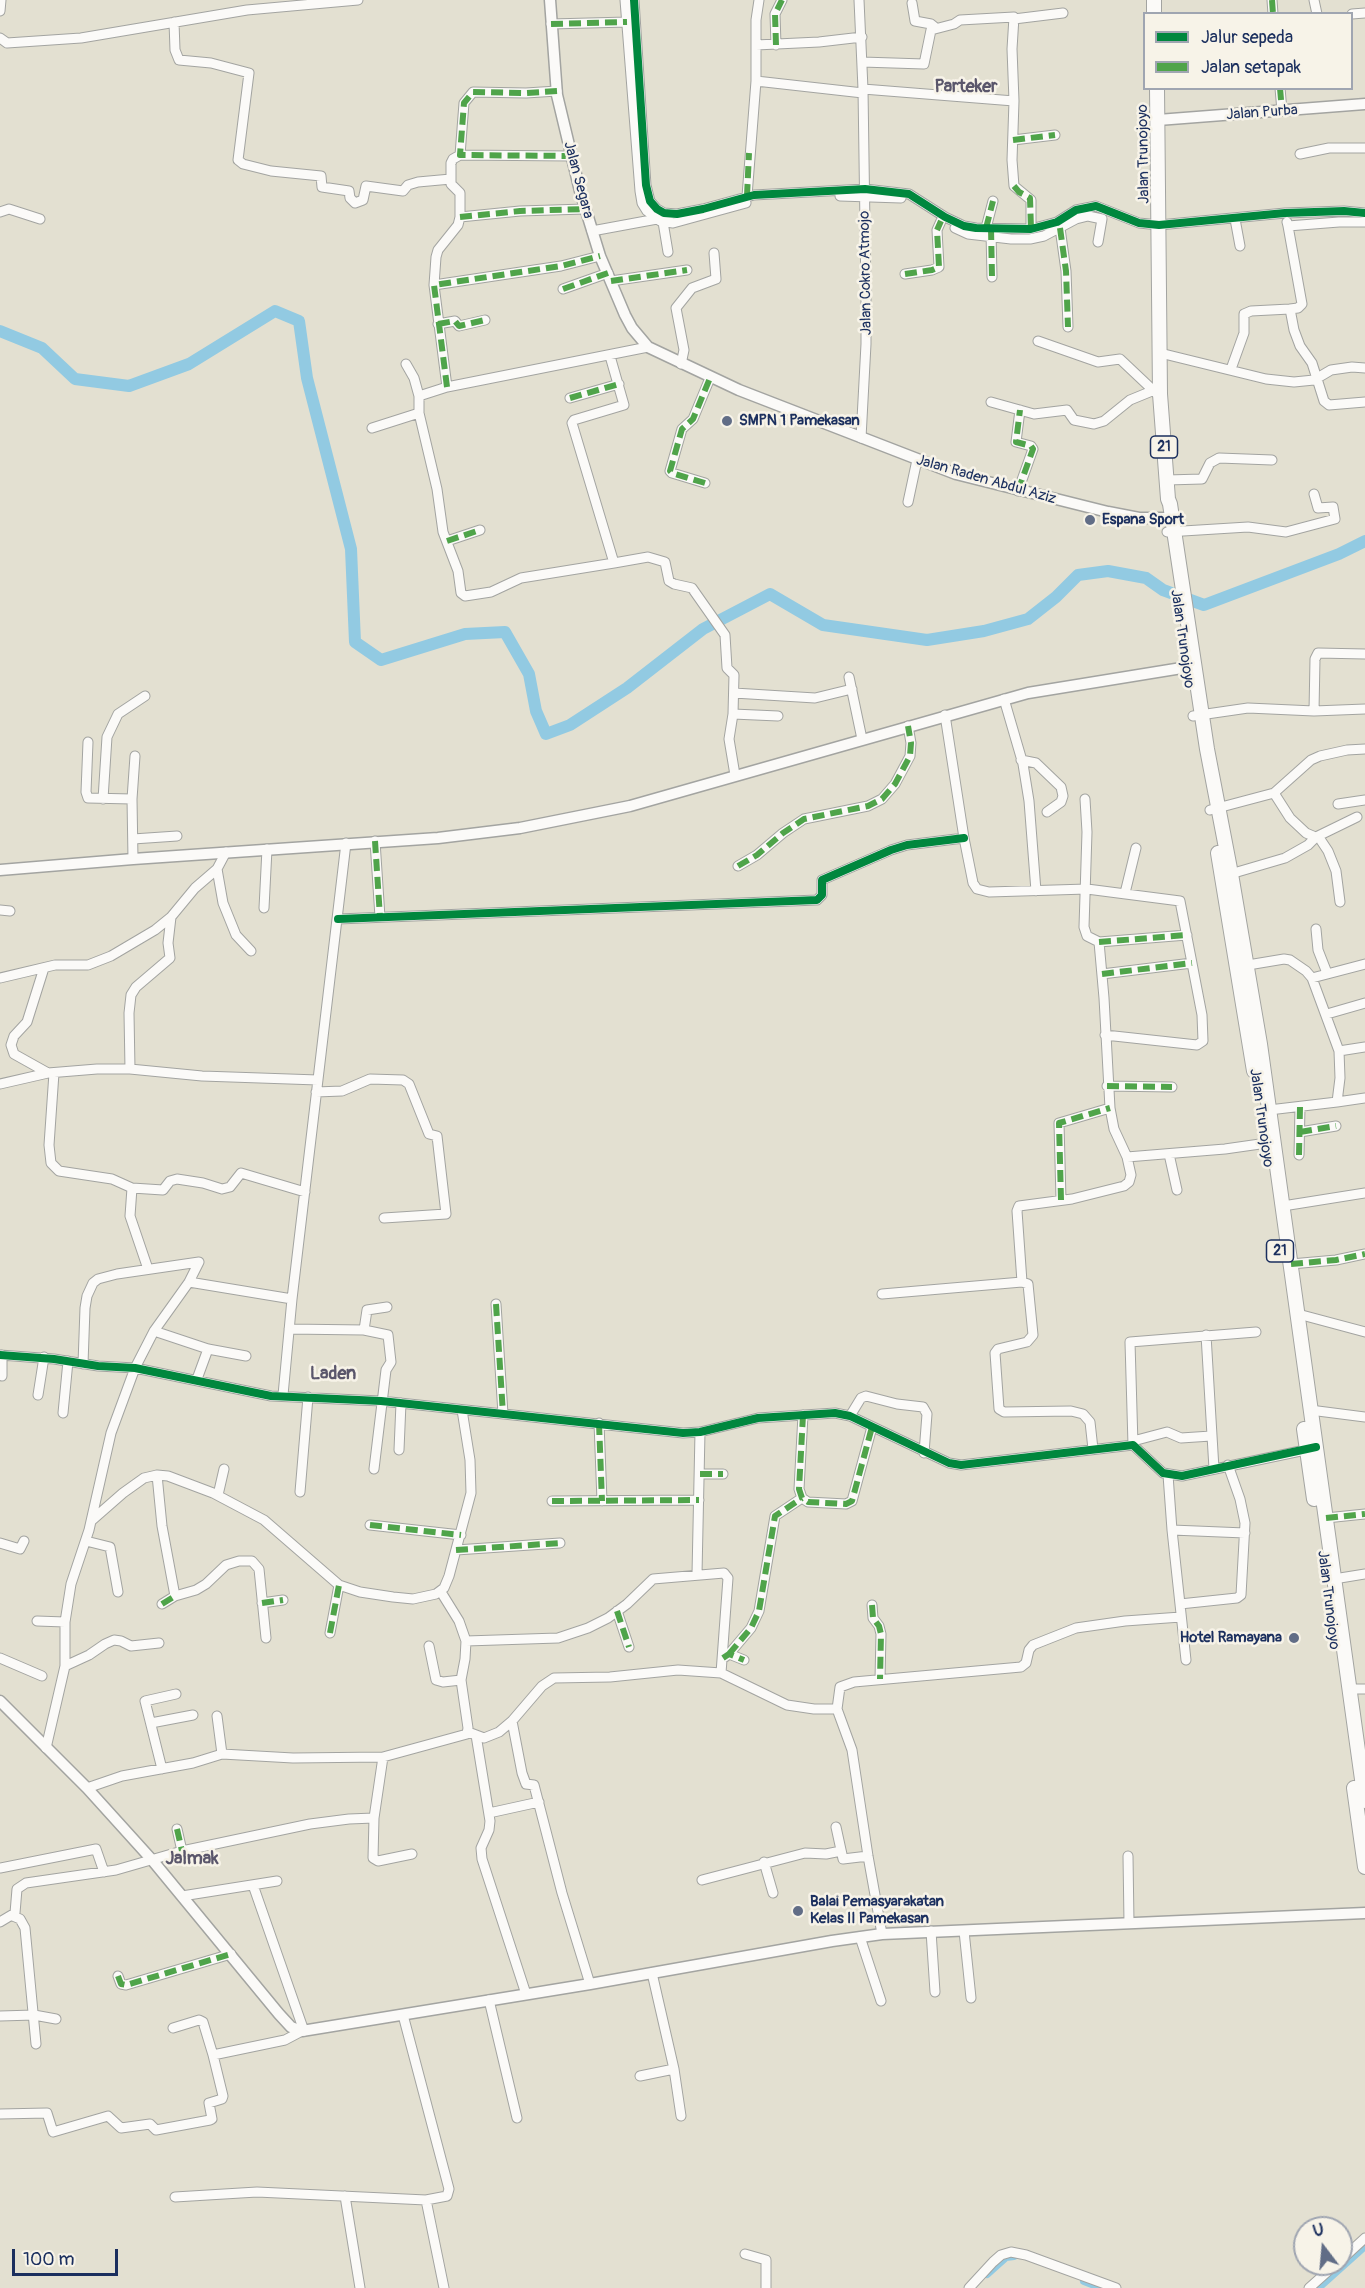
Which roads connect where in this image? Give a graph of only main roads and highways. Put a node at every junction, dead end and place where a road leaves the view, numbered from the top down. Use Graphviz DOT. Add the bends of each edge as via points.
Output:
graph roads {
  1 [pos="550,0"];
  2 [pos="1157,90"];
  3 [pos="1365,104"];
  4 [pos="1158,120"];
  5 [pos="648,347"];
  6 [pos="1169,525"];
  7 [pos="1186,667"];
  8 [pos="0,870"];
  9 [pos="1227,875"];
  10 [pos="1269,1143"];
  11 [pos="1306,1449"];
  12 [pos="0,1701"];
  13 [pos="1363,1770"];
  14 [pos="1365,1801"];
  15 [pos="1365,1867"];
  16 [pos="1365,1913"];
  1 -- 5 [label="main road, Jalan Segara" via="557,91 570,156 600,256 632,328"];
  2 -- 4 [label="highway, Jalan Trunojoyo / 21"];
  3 -- 4 [label="main road, Jalan Purba"];
  4 -- 6 [label="highway, Jalan Trunojoyo / 21" via="1157,394"];
  5 -- 6 [label="main road, Jalan Raden Abdul Aziz" via="710,378 956,474"];
  6 -- 7 [label="highway, Jalan Trunojoyo / 21" via="1186,636"];
  7 -- 8 [label="main road" via="1028,693 630,806 500,832"];
  7 -- 9 [label="highway, Jalan Trunojoyo / 21"];
  9 -- 10 [label="highway, Jalan Trunojoyo / 21"];
  9 -- 10 [label="highway, Jalan Trunojoyo / 21" via="1248,965 1269,1110"];
  10 -- 11 [label="highway, Jalan Trunojoyo / 21"];
  10 -- 11 [label="highway, Jalan Trunojoyo / 21" via="1283,1206 1311,1410"];
  11 -- 13 [label="highway, Jalan Trunojoyo / 21" via="1326,1518 1348,1689"];
  11 -- 15 [label="highway, Jalan Trunojoyo / 21"];
  12 -- 16 [label="main road" via="153,1861 287,2023 303,2031 882,1934"];
  13 -- 14 [label="highway, Jalan Trunojoyo / 21"];
}
